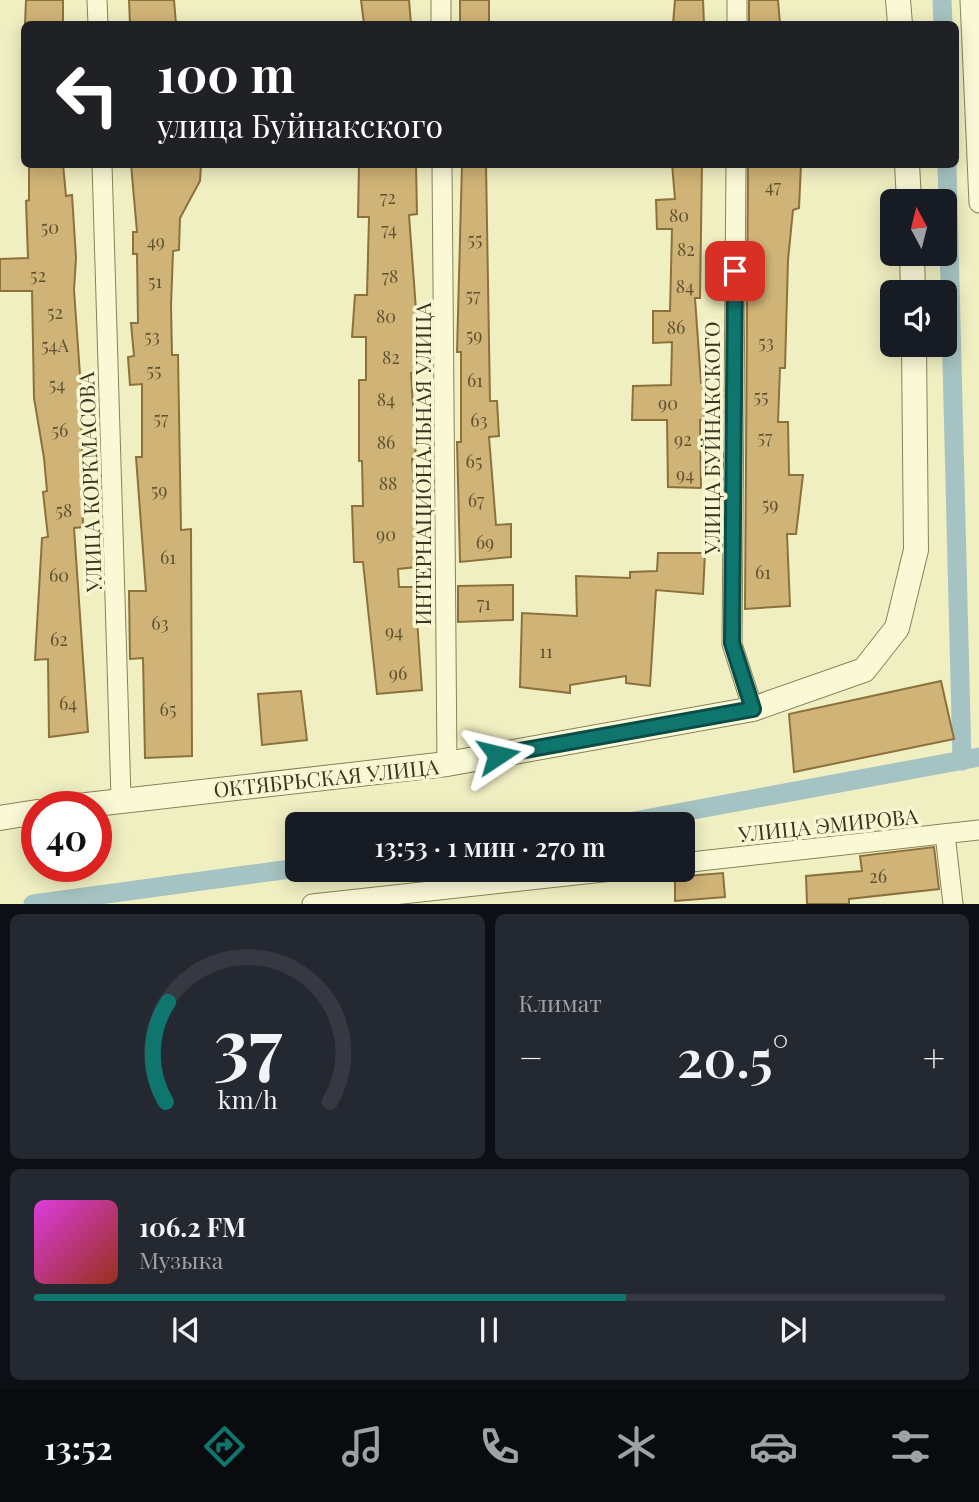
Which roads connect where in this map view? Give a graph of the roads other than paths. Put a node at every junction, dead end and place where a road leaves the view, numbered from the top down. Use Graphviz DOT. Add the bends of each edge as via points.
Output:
graph roads {
  1 [pos="97,0"];
  2 [pos="441,0"];
  3 [pos="737,0"];
  4 [pos="898,0"];
  5 [pos="970,0"];
  6 [pos="98,21"];
  7 [pos="441,21"];
  8 [pos="737,21"];
  9 [pos="900,21"];
  10 [pos="102,168"];
  11 [pos="442,168"];
  12 [pos="736,168"];
  13 [pos="907,168"];
  14 [pos="908,189"];
  15 [pos="979,203"];
  16 [pos="914,357"];
  17 [pos="753,709"];
  18 [pos="447,764"];
  19 [pos="121,799"];
  20 [pos="112,800"];
  21 [pos="21,815"];
  22 [pos="0,818"];
  23 [pos="979,830"];
  24 [pos="945,834"];
  25 [pos="695,862"];
  26 [pos="512,882"];
  27 [pos="312,904"];
  28 [pos="953,904"];
  1 -- 6 [label="street"];
  2 -- 7 [label="street"];
  3 -- 8 [label="street"];
  4 -- 9 [label="street"];
  5 -- 15 [label="street"];
  10 -- 19 [label="street, УЛИЦА КОРКМАСОВА"];
  11 -- 18 [label="street, ИНТЕРНАЦИОНАЛЬНАЯ УЛИЦА"];
  12 -- 17 [label="street, УЛИЦА БУЙНАКСКОГО" via="732,643"];
  13 -- 14 [label="street"];
  16 -- 17 [label="street, ОКТЯБРЬСКАЯ УЛИЦА" via="916,550 897,628 864,670"];
  17 -- 18 [label="street, ОКТЯБРЬСКАЯ УЛИЦА"];
  18 -- 19 [label="street, ОКТЯБРЬСКАЯ УЛИЦА"];
  19 -- 20 [label="street, ОКТЯБРЬСКАЯ УЛИЦА"];
  21 -- 22 [label="street"];
  23 -- 24 [label="street, УЛИЦА ЭМИРОВА"];
  24 -- 25 [label="street, УЛИЦА ЭМИРОВА"];
  24 -- 28 [label="street"];
  26 -- 27 [label="street"];
}
